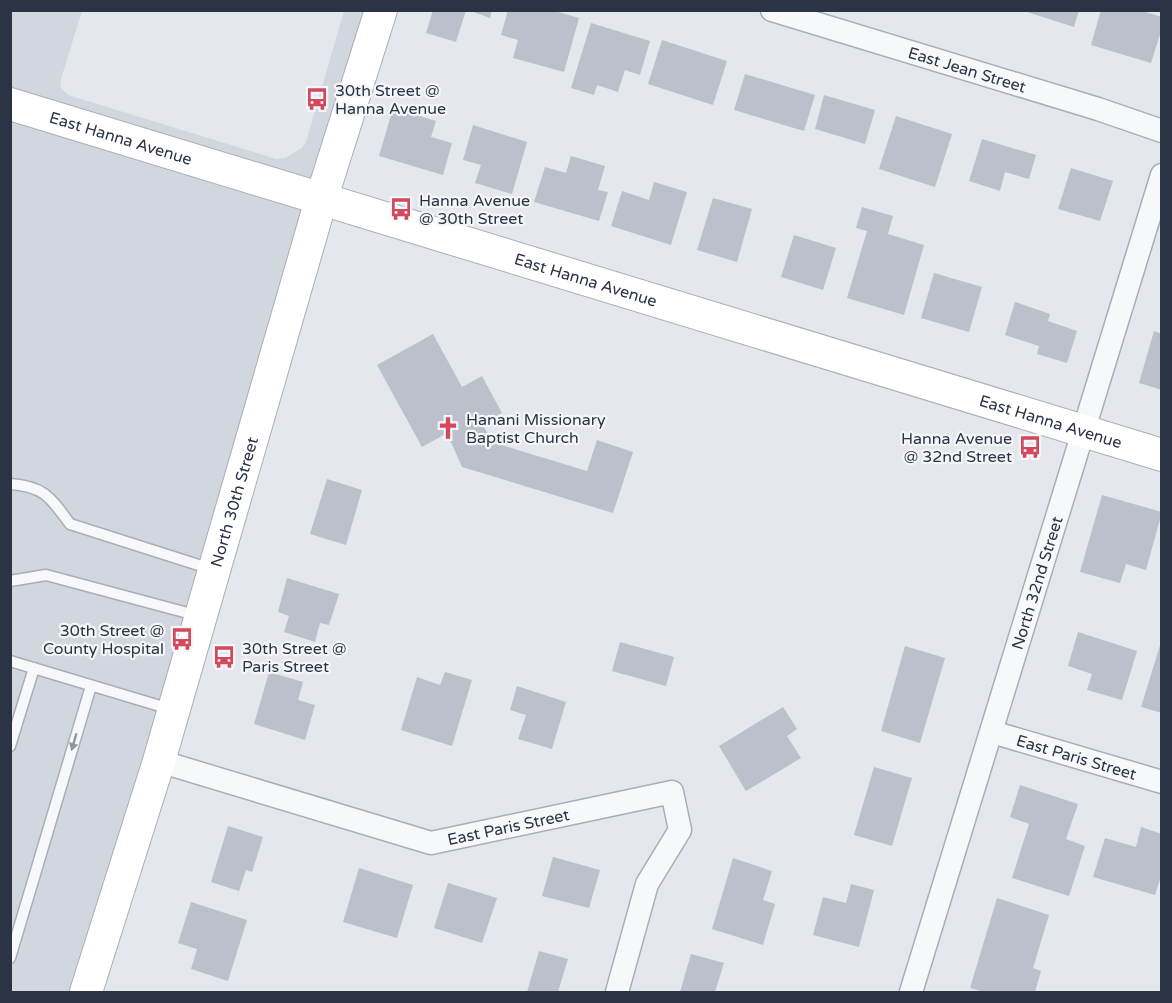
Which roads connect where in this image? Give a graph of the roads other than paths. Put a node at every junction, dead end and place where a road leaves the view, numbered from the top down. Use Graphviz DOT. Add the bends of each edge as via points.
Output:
graph roads {
  1 [pos="381,10"];
  2 [pos="772,10"];
  3 [pos="10,104"];
  4 [pos="1161,131"];
  5 [pos="1161,176"];
  6 [pos="321,200"];
  7 [pos="1084,432"];
  8 [pos="1161,455"];
  9 [pos="10,484"];
  10 [pos="214,570"];
  11 [pos="10,581"];
  12 [pos="201,616"];
  13 [pos="10,661"];
  14 [pos="34,668"];
  15 [pos="91,686"];
  16 [pos="174,710"];
  17 [pos="992,732"];
  18 [pos="10,746"];
  19 [pos="159,761"];
  20 [pos="1161,782"];
  21 [pos="10,958"];
  22 [pos="619,984"];
  23 [pos="86,993"];
  24 [pos="911,993"];
  1 -- 6 [label="street, North 30th Street"];
  2 -- 4 [label="street, East Jean Street"];
  3 -- 6 [label="street, East Hanna Avenue"];
  5 -- 7 [label="street, North 32nd Street"];
  6 -- 7 [label="street, East Hanna Avenue"];
  6 -- 10 [label="street, North 30th Street"];
  7 -- 8 [label="street, East Hanna Avenue"];
  7 -- 17 [label="street, North 32nd Street"];
  9 -- 10 [label="lane" via="37,487 70,524"];
  10 -- 12 [label="street, North 30th Street"];
  11 -- 12 [label="lane" via="46,575"];
  12 -- 16 [label="street, North 30th Street"];
  13 -- 14 [label="lane"];
  14 -- 15 [label="lane"];
  14 -- 18 [label="lane"];
  15 -- 16 [label="lane"];
  15 -- 21 [label="lane, one-way"];
  16 -- 19 [label="street, North 30th Street"];
  17 -- 20 [label="street, East Paris Street"];
  17 -- 24 [label="street, North 32nd Street"];
  19 -- 22 [label="street, East Paris Street" via="431,843 672,792 680,830 647,884"];
  19 -- 23 [label="street, North 30th Street"];
}
